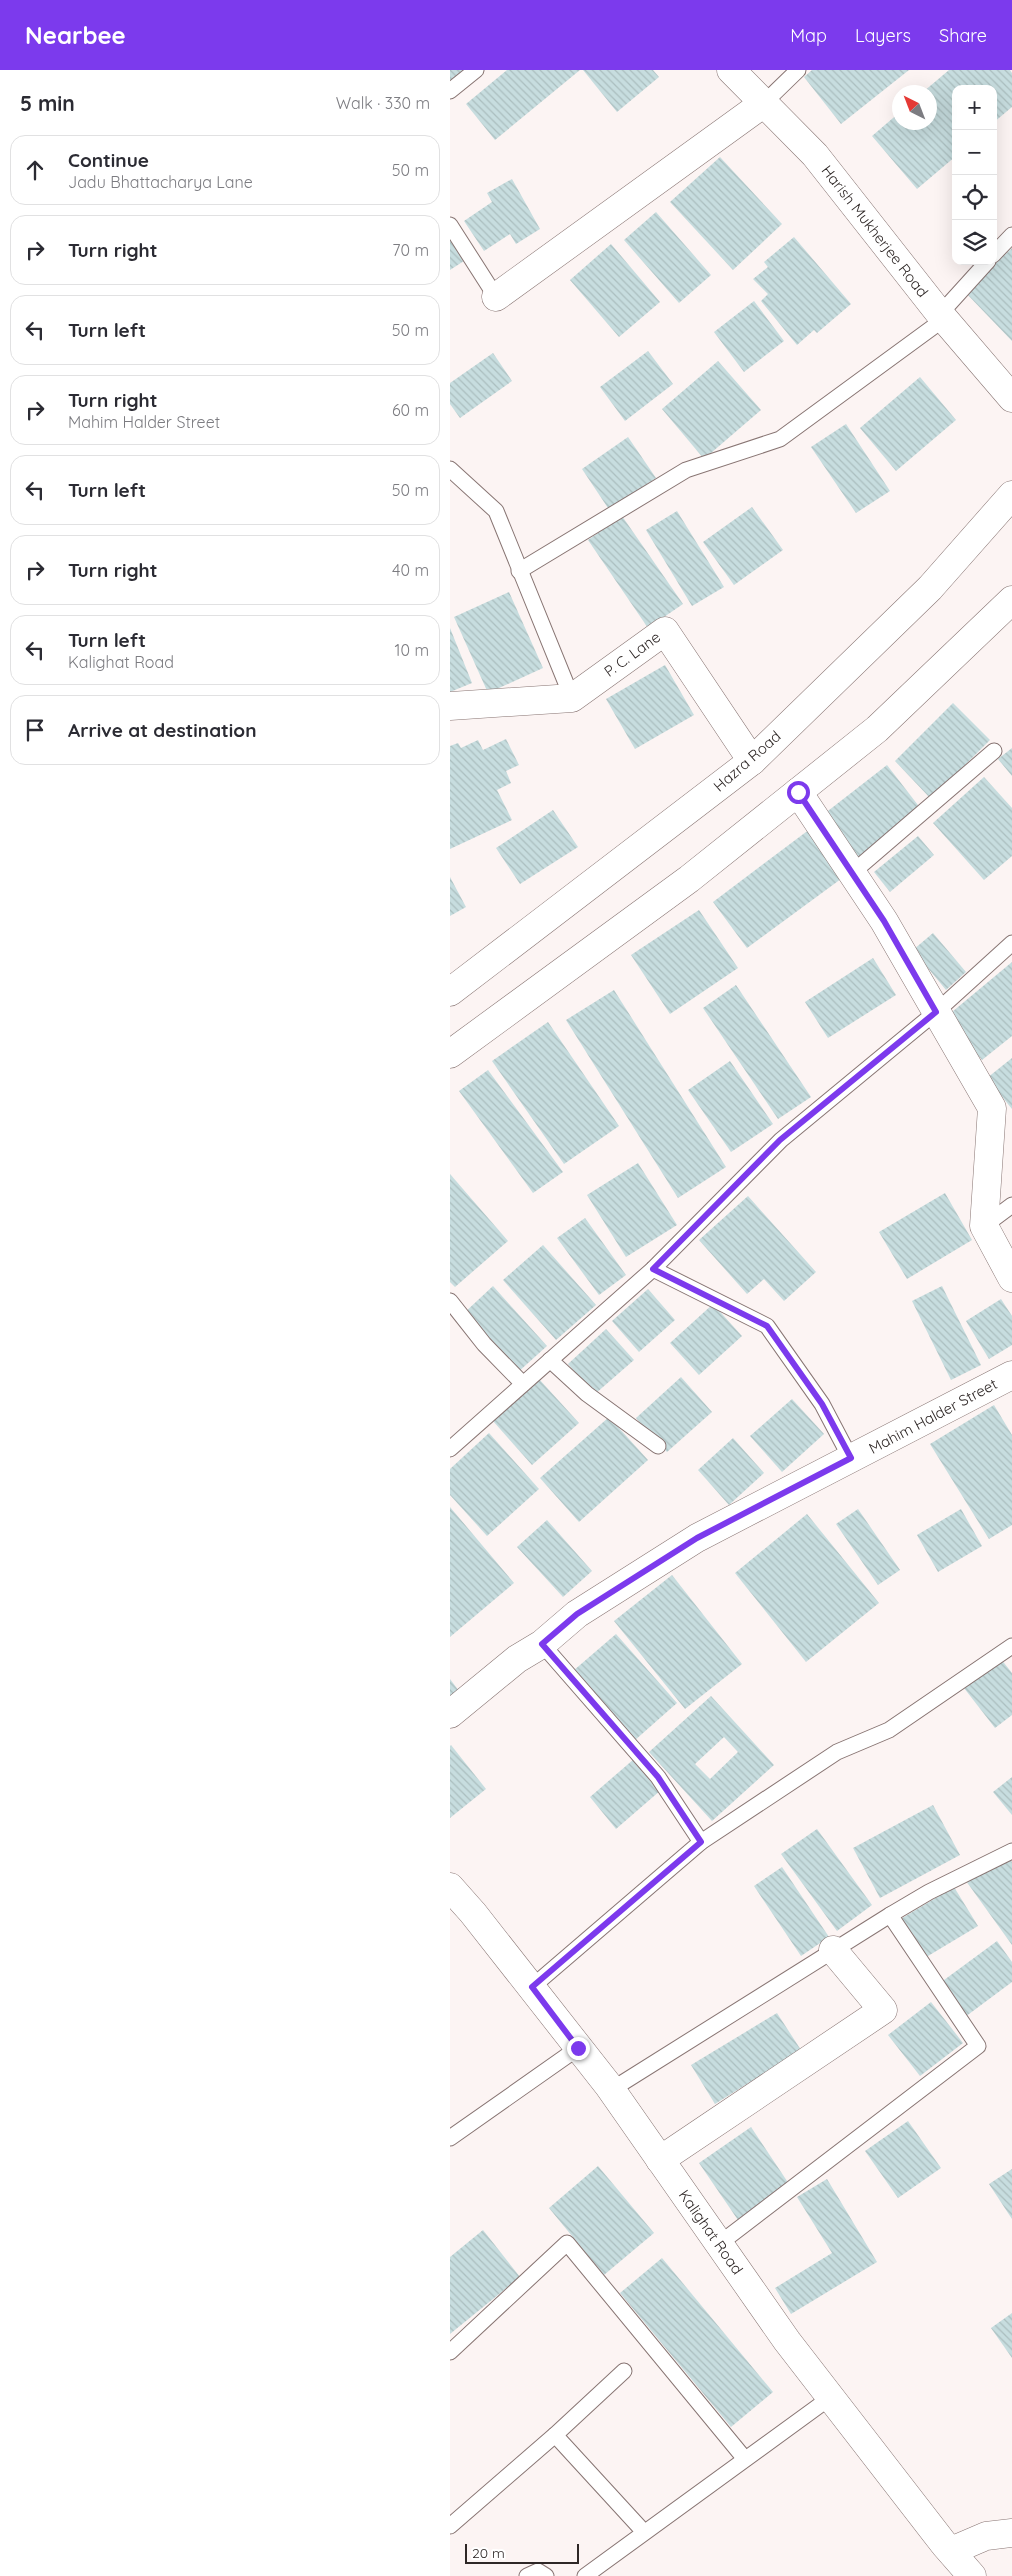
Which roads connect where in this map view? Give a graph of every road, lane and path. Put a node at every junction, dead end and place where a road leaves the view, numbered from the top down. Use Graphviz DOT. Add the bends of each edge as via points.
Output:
graph roads {
  1 [pos="476,70"];
  2 [pos="731,70"];
  3 [pos="798,70"];
  4 [pos="450,91"];
  5 [pos="764,103"];
  6 [pos="450,225"];
  7 [pos="1012,235"];
  8 [pos="997,251"];
  9 [pos="985,265"];
  10 [pos="496,297"];
  11 [pos="942,316"];
  12 [pos="1012,398"];
  13 [pos="450,469"];
  14 [pos="1011,498"];
  15 [pos="519,570"];
  16 [pos="1012,600"];
  17 [pos="572,698"];
  18 [pos="450,706"];
  19 [pos="994,751"];
  20 [pos="752,761"];
  21 [pos="798,792"];
  22 [pos="852,873"];
  23 [pos="1012,943"];
  24 [pos="450,992"];
  25 [pos="936,1012"];
  26 [pos="450,1054"];
  27 [pos="1012,1205"];
  28 [pos="984,1226"];
  29 [pos="653,1269"];
  30 [pos="1012,1278"];
  31 [pos="450,1301"];
  32 [pos="550,1360"];
  33 [pos="1012,1375"];
  34 [pos="523,1384"];
  35 [pos="658,1446"];
  36 [pos="450,1449"];
  37 [pos="851,1458"];
  38 [pos="542,1644"];
  39 [pos="1012,1646"];
  40 [pos="450,1714"];
  41 [pos="701,1842"];
  42 [pos="1012,1850"];
  43 [pos="450,1887"];
  44 [pos="890,1915"];
  45 [pos="833,1950"];
  46 [pos="532,1987"];
  47 [pos="578,2048"];
  48 [pos="611,2090"];
  49 [pos="450,2138"];
  50 [pos="660,2160"];
  51 [pos="719,2244"];
  52 [pos="450,2352"];
  53 [pos="624,2371"];
  54 [pos="830,2397"];
  55 [pos="555,2435"];
  56 [pos="746,2459"];
  57 [pos="450,2526"];
  58 [pos="644,2532"];
  59 [pos="1012,2533"];
  60 [pos="960,2567"];
  61 [pos="527,2576"];
  62 [pos="546,2576"];
  63 [pos="585,2576"];
  1 -- 4 [label="lane"];
  2 -- 5 [label="street, Harish Mukherjee Road"];
  3 -- 5 [label="lane"];
  5 -- 10 [label="street"];
  5 -- 11 [label="street, Harish Mukherjee Road" via="815,155"];
  6 -- 10 [label="lane"];
  7 -- 8 [label="lane"];
  9 -- 11 [label="lane"];
  11 -- 12 [label="street, Harish Mukherjee Road"];
  11 -- 15 [label="lane" via="780,439 686,470"];
  13 -- 15 [label="lane" via="496,511"];
  14 -- 20 [label="street, Hazra Road" via="930,588"];
  15 -- 17 [label="lane"];
  16 -- 21 [label="street" via="877,729"];
  17 -- 18 [label="street"];
  17 -- 20 [label="street, P. C. Lane" via="665,631"];
  19 -- 22 [label="lane"];
  20 -- 24 [label="street, Hazra Road"];
  21 -- 22 [label="street"];
  21 -- 26 [label="street" via="689,879"];
  22 -- 25 [label="street" via="884,921"];
  23 -- 25 [label="lane"];
  25 -- 28 [label="street" via="992,1108"];
  25 -- 29 [label="lane" via="780,1140"];
  27 -- 28 [label="lane"];
  28 -- 30 [label="street"];
  29 -- 32 [label="lane"];
  29 -- 37 [label="lane" via="767,1326 822,1404"];
  31 -- 34 [label="lane" via="484,1344"];
  32 -- 34 [label="lane"];
  32 -- 35 [label="lane" via="586,1394"];
  33 -- 37 [label="street, Mahim Halder Street"];
  34 -- 36 [label="lane"];
  37 -- 38 [label="street, Mahim Halder Street" via="697,1538 577,1614"];
  38 -- 40 [label="street, Mahim Halder Street" via="517,1659"];
  38 -- 41 [label="lane" via="658,1777"];
  39 -- 41 [label="lane" via="889,1730 837,1752"];
  41 -- 46 [label="lane"];
  42 -- 44 [label="lane"];
  43 -- 46 [label="street, Kalighat Road"];
  44 -- 45 [label="lane"];
  44 -- 51 [label="lane" via="978,2046"];
  45 -- 48 [label="lane"];
  45 -- 50 [label="street" via="883,2010"];
  46 -- 47 [label="street, Kalighat Road"];
  47 -- 48 [label="street, Kalighat Road"];
  47 -- 49 [label="lane"];
  48 -- 50 [label="street, Kalighat Road"];
  50 -- 51 [label="street, Kalighat Road"];
  51 -- 54 [label="street, Kalighat Road"];
  52 -- 56 [label="lane" via="567,2243"];
  53 -- 55 [label="lane"];
  54 -- 56 [label="lane"];
  54 -- 60 [label="street, Kalighat Road"];
  55 -- 57 [label="lane"];
  55 -- 58 [label="lane"];
  56 -- 58 [label="lane"];
  58 -- 63 [label="lane"];
  59 -- 60 [label="street" via="986,2536"];
  61 -- 62 [label="lane" via="538,2571"];
}
